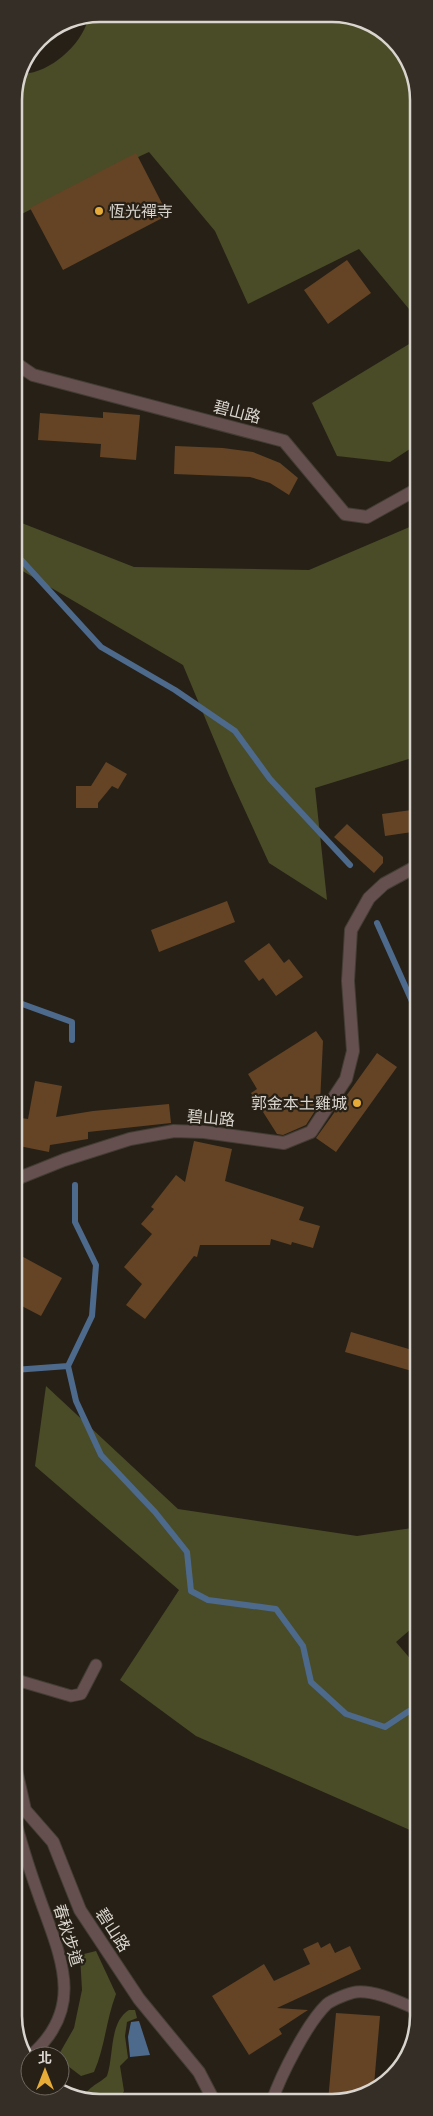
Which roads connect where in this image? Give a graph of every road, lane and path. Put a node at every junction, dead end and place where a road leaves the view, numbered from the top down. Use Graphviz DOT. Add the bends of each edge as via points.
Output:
graph roads {
  1 [pos="23,368"];
  2 [pos="410,493"];
  3 [pos="410,870"];
  4 [pos="22,1177"];
  5 [pos="96,1665"];
  6 [pos="22,1682"];
  7 [pos="22,1816"];
  8 [pos="22,1846"];
  9 [pos="410,2006"];
  10 [pos="42,2046"];
  11 [pos="210,2094"];
  12 [pos="274,2094"];
  1 -- 2 [label="street, 碧山路" via="33,375 284,441 345,514 366,517"];
  3 -- 4 [label="street, 碧山路" via="384,884 369,898 351,930 348,981 353,1051 346,1079 311,1132 284,1143 174,1131 130,1139"];
  5 -- 6 [label="lane" via="81,1694 71,1696"];
  7 -- 11 [label="street, 碧山路" via="53,1842 80,1910 150,2013 199,2072"];
  8 -- 10 [label="lane, 春秋步道" via="60,1953 64,1979 64,2005 56,2027"];
  9 -- 12 [label="lane" via="389,1997 356,1992 328,2003 304,2036"];
}
